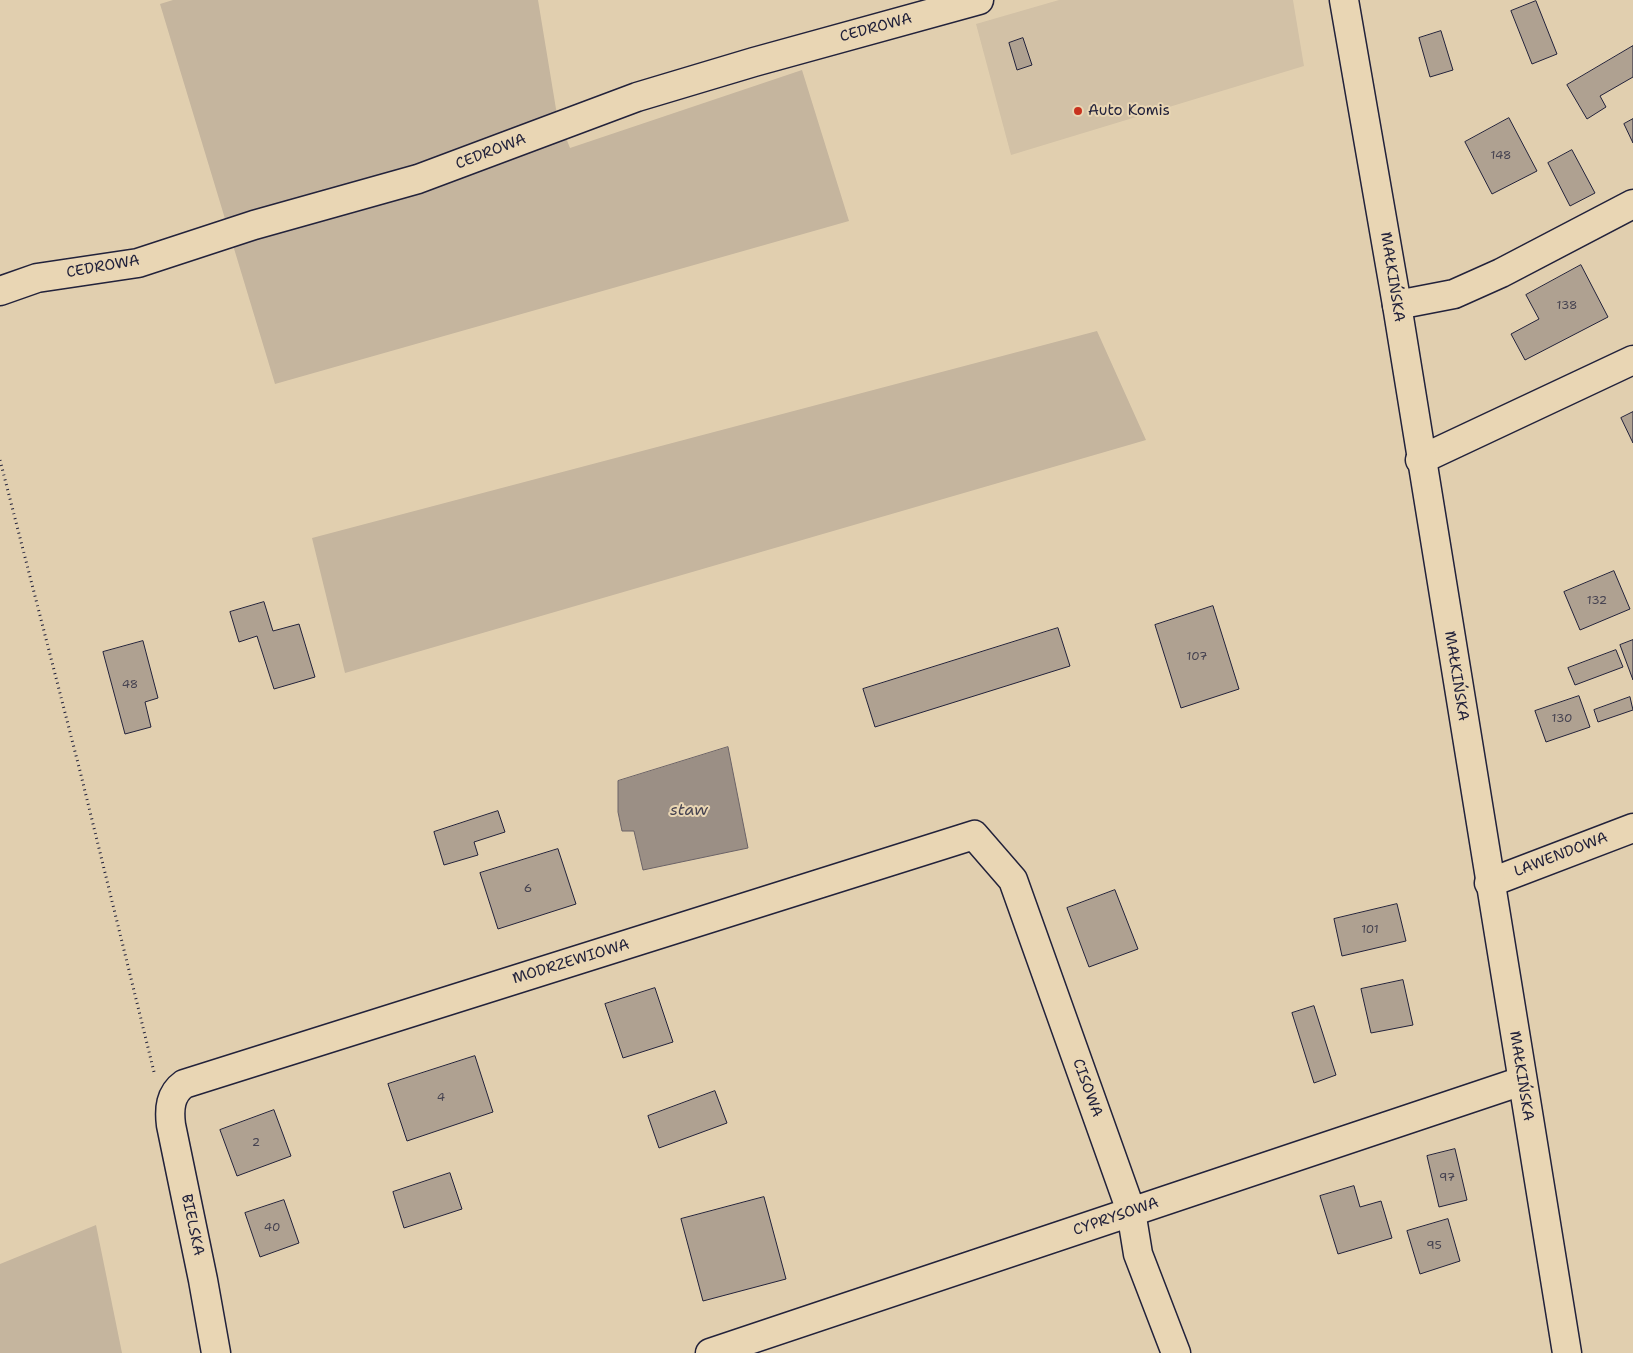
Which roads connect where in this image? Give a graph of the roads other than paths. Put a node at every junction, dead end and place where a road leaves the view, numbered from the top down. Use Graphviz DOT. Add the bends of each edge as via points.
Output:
graph roads {
  1 [pos="979,0"];
  2 [pos="1344,0"];
  3 [pos="1633,204"];
  4 [pos="0,291"];
  5 [pos="1397,305"];
  6 [pos="1633,360"];
  7 [pos="1420,460"];
  8 [pos="1633,828"];
  9 [pos="974,835"];
  10 [pos="1489,883"];
  11 [pos="1522,1081"];
  12 [pos="164,1089"];
  13 [pos="1131,1211"];
  14 [pos="216,1353"];
  15 [pos="710,1353"];
  16 [pos="1176,1353"];
  17 [pos="1567,1353"];
  1 -- 4 [label="street, CEDROWA" via="637,97 418,179 254,225 138,263 37,278"];
  2 -- 5 [label="street, MAŁKIŃSKA"];
  3 -- 5 [label="street" via="1454,294"];
  5 -- 7 [label="street, MAŁKIŃSKA"];
  6 -- 7 [label="street"];
  7 -- 10 [label="street, MAŁKIŃSKA"];
  8 -- 10 [label="street, LAWENDOWA"];
  9 -- 12 [label="street, MODRZEWIOWA" via="192,1081 177,1089"];
  9 -- 13 [label="street, CISOWA" via="1013,880"];
  10 -- 11 [label="street, MAŁKIŃSKA"];
  11 -- 13 [label="street, CYPRYSOWA"];
  11 -- 17 [label="street, MAŁKIŃSKA"];
  12 -- 14 [label="street, BIELSKA" via="170,1104 170,1125 204,1280"];
  13 -- 15 [label="street, CYPRYSOWA"];
  13 -- 16 [label="street, CISOWA" via="1138,1254"];
}
